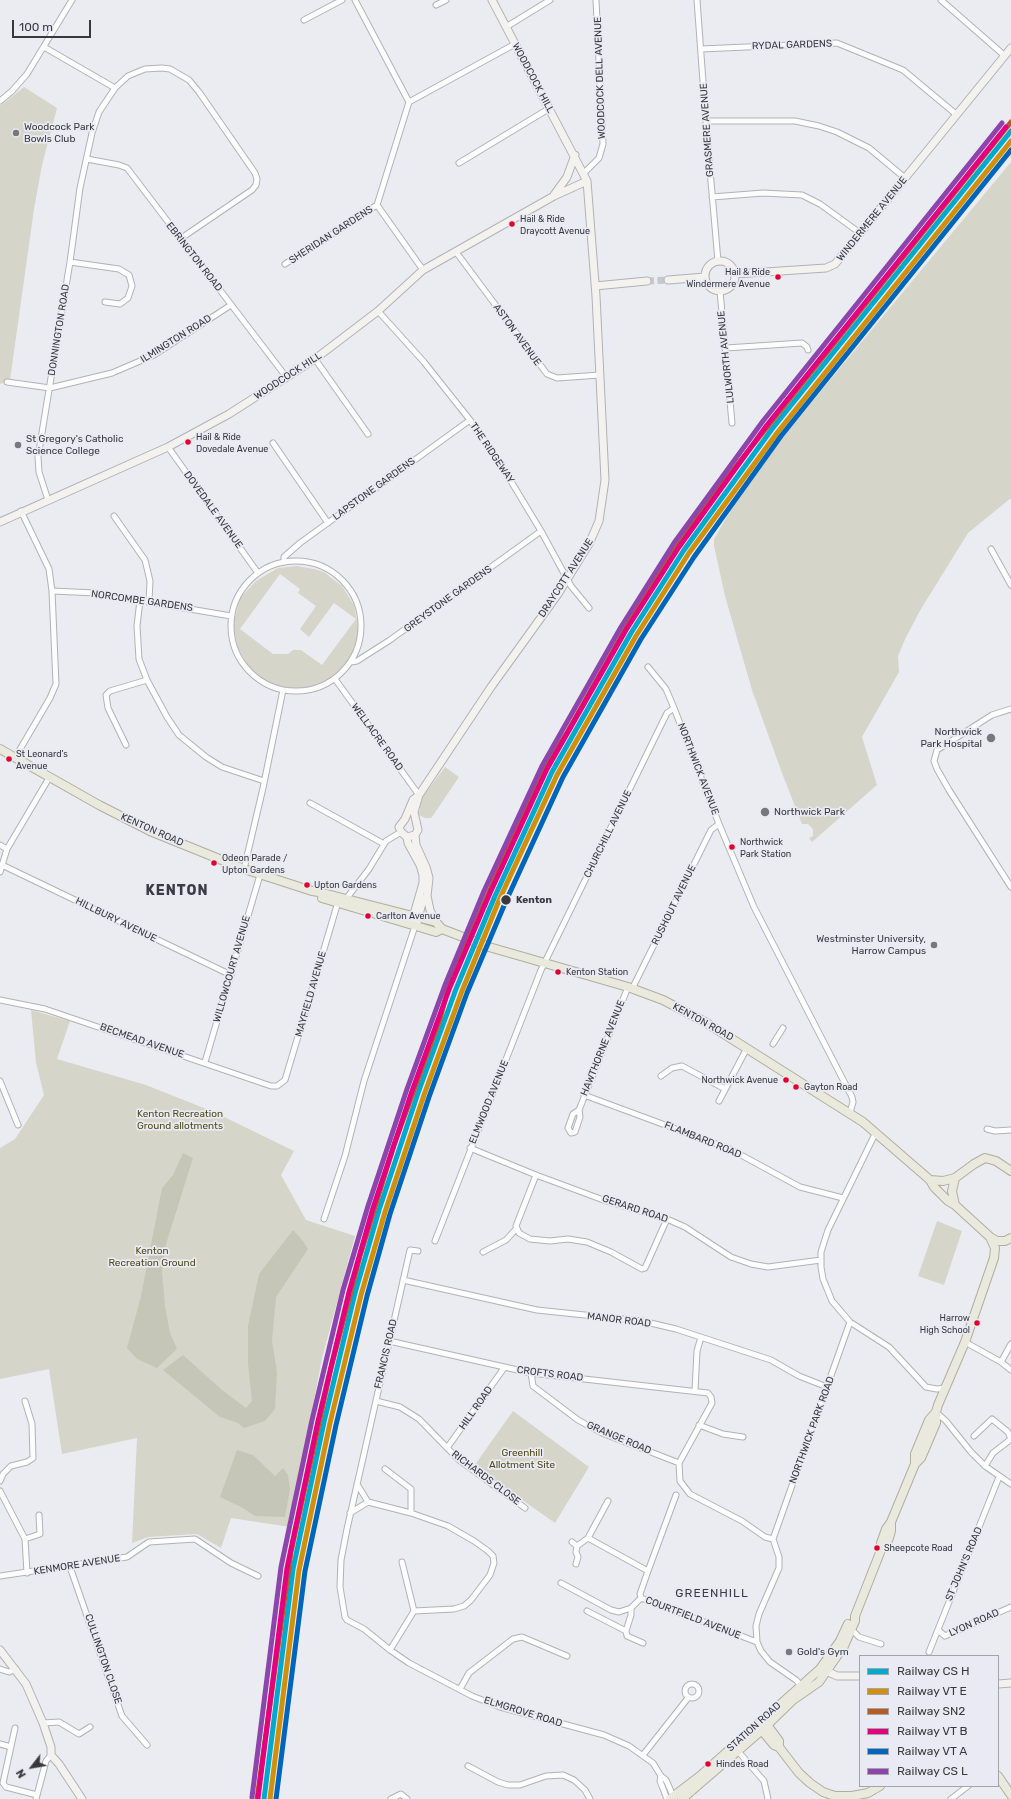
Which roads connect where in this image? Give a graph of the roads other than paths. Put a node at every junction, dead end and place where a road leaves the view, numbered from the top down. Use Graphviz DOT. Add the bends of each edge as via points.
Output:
graph roads {
  1 [pos="72,0"];
  2 [pos="342,0"];
  3 [pos="355,0"];
  4 [pos="446,0"];
  5 [pos="492,0"];
  6 [pos="550,0"];
  7 [pos="596,0"];
  8 [pos="697,0"];
  9 [pos="941,0"];
  10 [pos="436,5"];
  11 [pos="304,20"];
  12 [pos="506,27"];
  13 [pos="515,44"];
  14 [pos="44,46"];
  15 [pos="1011,48"];
  16 [pos="701,49"];
  17 [pos="1005,56"];
  18 [pos="115,88"];
  19 [pos="0,101"];
  20 [pos="409,102"];
  21 [pos="550,108"];
  22 [pos="958,115"];
  23 [pos="706,121"];
  24 [pos="574,155"];
  25 [pos="87,159"];
  26 [pos="459,163"];
  27 [pos="584,173"];
  28 [pos="905,178"];
  29 [pos="587,181"];
  30 [pos="554,196"];
  31 [pos="712,197"];
  32 [pos="377,205"];
  33 [pos="860,233"];
  34 [pos="180,239"];
  35 [pos="456,252"];
  36 [pos="718,260"];
  37 [pos="70,262"];
  38 [pos="285,264"];
  39 [pos="423,270"];
  40 [pos="735,274"];
  41 [pos="705,277"];
  42 [pos="668,280"];
  43 [pos="647,281"];
  44 [pos="595,286"];
  45 [pos="720,291"];
  46 [pos="104,302"];
  47 [pos="231,305"];
  48 [pos="378,311"];
  49 [pos="726,348"];
  50 [pos="808,350"];
  51 [pos="315,359"];
  52 [pos="600,375"];
  53 [pos="287,378"];
  54 [pos="7,382"];
  55 [pos="50,388"];
  56 [pos="470,420"];
  57 [pos="732,423"];
  58 [pos="368,434"];
  59 [pos="273,443"];
  60 [pos="168,448"];
  61 [pos="48,500"];
  62 [pos="21,511"];
  63 [pos="114,516"];
  64 [pos="0,522"];
  65 [pos="328,523"];
  66 [pos="542,531"];
  67 [pos="991,550"];
  68 [pos="284,562"];
  69 [pos="258,573"];
  70 [pos="567,580"];
  71 [pos="1011,585"];
  72 [pos="52,591"];
  73 [pos="140,600"];
  74 [pos="149,601"];
  75 [pos="589,608"];
  76 [pos="231,616"];
  77 [pos="352,662"];
  78 [pos="648,667"];
  79 [pos="334,679"];
  80 [pos="147,680"];
  81 [pos="283,690"];
  82 [pos="674,708"];
  83 [pos="1011,709"];
  84 [pos="126,746"];
  85 [pos="0,749"];
  86 [pos="17,759"];
  87 [pos="49,778"];
  88 [pos="264,781"];
  89 [pos="417,793"];
  90 [pos="310,803"];
  91 [pos="405,819"];
  92 [pos="414,819"];
  93 [pos="719,824"];
  94 [pos="404,834"];
  95 [pos="415,835"];
  96 [pos="384,844"];
  97 [pos="0,845"];
  98 [pos="7,849"];
  99 [pos="2,865"];
  100 [pos="244,869"];
  101 [pos="0,872"];
  102 [pos="260,875"];
  103 [pos="1011,887"];
  104 [pos="312,891"];
  105 [pos="427,896"];
  106 [pos="346,899"];
  107 [pos="338,902"];
  108 [pos="416,917"];
  109 [pos="436,922"];
  110 [pos="414,925"];
  111 [pos="442,929"];
  112 [pos="544,962"];
  113 [pos="231,975"];
  114 [pos="630,988"];
  115 [pos="0,1000"];
  116 [pos="783,1028"];
  117 [pos="773,1044"];
  118 [pos="747,1048"];
  119 [pos="205,1062"];
  120 [pos="661,1076"];
  121 [pos="0,1081"];
  122 [pos="282,1084"];
  123 [pos="725,1089"];
  124 [pos="584,1095"];
  125 [pos="719,1101"];
  126 [pos="579,1110"];
  127 [pos="850,1113"];
  128 [pos="18,1126"];
  129 [pos="988,1129"];
  130 [pos="1011,1130"];
  131 [pos="876,1132"];
  132 [pos="470,1148"];
  133 [pos="1011,1171"];
  134 [pos="536,1175"];
  135 [pos="955,1178"];
  136 [pos="930,1180"];
  137 [pos="843,1198"];
  138 [pos="956,1205"];
  139 [pos="667,1219"];
  140 [pos="324,1220"];
  141 [pos="516,1229"];
  142 [pos="990,1237"];
  143 [pos="1008,1240"];
  144 [pos="435,1241"];
  145 [pos="418,1251"];
  146 [pos="483,1252"];
  147 [pos="994,1258"];
  148 [pos="821,1260"];
  149 [pos="403,1280"];
  150 [pos="850,1322"];
  151 [pos="701,1337"];
  152 [pos="389,1340"];
  153 [pos="965,1342"];
  154 [pos="1011,1344"];
  155 [pos="1002,1362"];
  156 [pos="504,1368"];
  157 [pos="1011,1370"];
  158 [pos="531,1373"];
  159 [pos="827,1387"];
  160 [pos="945,1388"];
  161 [pos="695,1390"];
  162 [pos="25,1401"];
  163 [pos="376,1401"];
  164 [pos="936,1412"];
  165 [pos="699,1425"];
  166 [pos="974,1436"];
  167 [pos="743,1437"];
  168 [pos="1011,1439"];
  169 [pos="448,1448"];
  170 [pos="679,1463"];
  171 [pos="985,1466"];
  172 [pos="385,1469"];
  173 [pos="999,1477"];
  174 [pos="0,1481"];
  175 [pos="357,1484"];
  176 [pos="1011,1484"];
  177 [pos="0,1491"];
  178 [pos="676,1496"];
  179 [pos="608,1501"];
  180 [pos="368,1502"];
  181 [pos="525,1508"];
  182 [pos="350,1513"];
  183 [pos="411,1513"];
  184 [pos="38,1515"];
  185 [pos="588,1538"];
  186 [pos="25,1539"];
  187 [pos="773,1539"];
  188 [pos="572,1542"];
  189 [pos="577,1546"];
  190 [pos="402,1562"];
  191 [pos="576,1564"];
  192 [pos="70,1567"];
  193 [pos="648,1571"];
  194 [pos="27,1573"];
  195 [pos="0,1576"];
  196 [pos="258,1576"];
  197 [pos="561,1583"];
  198 [pos="642,1598"];
  199 [pos="1011,1607"];
  200 [pos="631,1608"];
  201 [pos="414,1611"];
  202 [pos="587,1611"];
  203 [pos="344,1617"];
  204 [pos="849,1628"];
  205 [pos="938,1630"];
  206 [pos="626,1631"];
  207 [pos="757,1642"];
  208 [pos="643,1643"];
  209 [pos="881,1644"];
  210 [pos="0,1650"];
  211 [pos="390,1650"];
  212 [pos="929,1652"];
  213 [pos="567,1656"];
  214 [pos="16,1669"];
  215 [pos="0,1670"];
  216 [pos="824,1670"];
  217 [pos="859,1676"];
  218 [pos="1011,1683"];
  219 [pos="999,1684"];
  220 [pos="804,1688"];
  221 [pos="460,1689"];
  222 [pos="688,1698"];
  223 [pos="43,1723"];
  224 [pos="762,1725"];
  225 [pos="90,1727"];
  226 [pos="15,1728"];
  227 [pos="0,1744"];
  228 [pos="147,1745"];
  229 [pos="11,1747"];
  230 [pos="736,1748"];
  231 [pos="51,1755"];
  232 [pos="643,1755"];
  233 [pos="468,1766"];
  234 [pos="999,1777"];
  235 [pos="878,1787"];
  236 [pos="967,1787"];
  237 [pos="1011,1795"];
  238 [pos="36,1797"];
  239 [pos="673,1798"];
  240 [pos="82,1799"];
  241 [pos="391,1799"];
  242 [pos="407,1799"];
  243 [pos="590,1799"];
  244 [pos="768,1799"];
  245 [pos="951,1799"];
  1 -- 14 [label="street"];
  2 -- 11 [label="street"];
  3 -- 20 [label="street"];
  4 -- 10 [label="street"];
  5 -- 12 [label="street, WOODCOCK HILL"];
  6 -- 12 [label="street"];
  7 -- 27 [label="street, WOODCOCK DELL AVENUE" via="603,144 599,158"];
  8 -- 16 [label="street, GRASMERE AVENUE"];
  9 -- 17 [label="street"];
  12 -- 13 [label="street, WOODCOCK HILL"];
  13 -- 20 [label="street"];
  13 -- 21 [label="street, WOODCOCK HILL"];
  14 -- 18 [label="street"];
  14 -- 19 [label="street" via="26,74"];
  15 -- 17 [label="street, WINDERMERE AVENUE"];
  16 -- 22 [label="street, RYDAL GARDENS" via="837,43 903,70"];
  16 -- 23 [label="street, GRASMERE AVENUE"];
  17 -- 22 [label="street, WINDERMERE AVENUE"];
  18 -- 25 [label="street, DONNINGTON ROAD" via="99,112"];
  18 -- 34 [label="street, DONNINGTON ROAD" via="128,76 145,69 162,68 180,74 199,92 258,179 252,190"];
  20 -- 32 [label="street"];
  21 -- 24 [label="street, WOODCOCK HILL"];
  21 -- 26 [label="street"];
  22 -- 28 [label="street, WINDERMERE AVENUE"];
  23 -- 28 [label="street" via="795,121 819,126 869,148"];
  23 -- 31 [label="street, GRASMERE AVENUE"];
  24 -- 27 [label="street, WOODCOCK HILL"];
  24 -- 30 [label="street, WOODCOCK HILL" via="567,177"];
  25 -- 34 [label="street, EBRINGTON ROAD" via="127,168"];
  25 -- 37 [label="street, DONNINGTON ROAD" via="80,188"];
  27 -- 29 [label="street, WOODCOCK HILL"];
  28 -- 33 [label="street, WINDERMERE AVENUE"];
  29 -- 30 [label="street, WOODCOCK HILL"];
  29 -- 44 [label="street, DRAYCOTT AVENUE"];
  30 -- 35 [label="street, WOODCOCK HILL"];
  31 -- 33 [label="street" via="763,193 802,195 820,204"];
  31 -- 36 [label="street, GRASMERE AVENUE"];
  32 -- 38 [label="street, SHERIDAN GARDENS"];
  32 -- 39 [label="street"];
  33 -- 40 [label="street, WINDERMERE AVENUE" via="835,264 826,268"];
  34 -- 47 [label="street, EBRINGTON ROAD"];
  35 -- 39 [label="street, WOODCOCK HILL"];
  35 -- 52 [label="street, ASTON AVENUE" via="547,374 557,378"];
  36 -- 40 [label="street" via="732,266"];
  36 -- 41 [label="street" via="711,263"];
  37 -- 46 [label="street" via="119,269 129,275 132,286 128,298 120,304"];
  37 -- 55 [label="street, DONNINGTON ROAD"];
  39 -- 48 [label="street, WOODCOCK HILL"];
  40 -- 45 [label="street" via="729,288"];
  41 -- 42 [label="street"];
  41 -- 45 [label="street" via="711,288"];
  43 -- 44 [label="street"];
  44 -- 52 [label="street, DRAYCOTT AVENUE"];
  45 -- 49 [label="street, LULWORTH AVENUE"];
  47 -- 53 [label="street, EBRINGTON ROAD"];
  47 -- 55 [label="street, ILMINGTON ROAD" via="146,359 112,373"];
  48 -- 51 [label="street, WOODCOCK HILL"];
  48 -- 56 [label="street, THE RIDGEWAY" via="424,362"];
  49 -- 50 [label="street" via="802,343"];
  49 -- 57 [label="street, LULWORTH AVENUE"];
  51 -- 53 [label="street, WOODCOCK HILL"];
  51 -- 58 [label="street"];
  52 -- 70 [label="street, DRAYCOTT AVENUE" via="605,480 599,521"];
  53 -- 60 [label="street, WOODCOCK HILL"];
  54 -- 55 [label="street"];
  55 -- 61 [label="street, DONNINGTON ROAD" via="38,457 39,472"];
  56 -- 65 [label="street, LAPSTONE GARDENS"];
  56 -- 66 [label="street, THE RIDGEWAY"];
  59 -- 65 [label="street"];
  60 -- 61 [label="street, WOODCOCK HILL"];
  60 -- 69 [label="street, DOVEDALE AVENUE"];
  61 -- 62 [label="street, WOODCOCK HILL"];
  62 -- 64 [label="street, WOODCOCK HILL"];
  62 -- 72 [label="street" via="49,569"];
  63 -- 74 [label="street" via="144,560 150,581"];
  65 -- 68 [label="street, LAPSTONE GARDENS" via="289,551 284,556"];
  66 -- 70 [label="street, THE RIDGEWAY"];
  66 -- 77 [label="street, GREYSTONE GARDENS" via="390,640"];
  67 -- 71 [label="street"];
  68 -- 69 [label="street"];
  68 -- 77 [label="street" via="296,560 317,564 335,573 347,584 359,606 362,628"];
  69 -- 76 [label="street" via="244,586"];
  70 -- 75 [label="street, THE RIDGEWAY"];
  70 -- 89 [label="street, DRAYCOTT AVENUE"];
  72 -- 73 [label="street, NORCOMBE GARDENS" via="96,593"];
  72 -- 86 [label="street" via="56,684"];
  73 -- 74 [label="street, NORCOMBE GARDENS"];
  73 -- 80 [label="street" via="137,612 137,638 139,659"];
  74 -- 76 [label="street, NORCOMBE GARDENS"];
  76 -- 81 [label="street" via="230,630 236,652 244,665 263,682"];
  77 -- 79 [label="street"];
  78 -- 82 [label="street, NORTHWICK AVENUE" via="666,689"];
  79 -- 81 [label="street" via="314,689"];
  79 -- 89 [label="street, WELLACRE ROAD"];
  80 -- 84 [label="street" via="110,691 106,695 108,708"];
  80 -- 88 [label="street" via="179,735 195,750 222,767"];
  81 -- 88 [label="street"];
  82 -- 93 [label="street, NORTHWICK AVENUE"];
  82 -- 112 [label="street, CHURCHILL AVENUE" via="667,713"];
  83 -- 103 [label="street" via="997,712 937,750 934,761 949,790"];
  85 -- 86 [label="main road, KENTON ROAD"];
  86 -- 87 [label="main road, KENTON ROAD"];
  87 -- 98 [label="street"];
  87 -- 100 [label="main road, KENTON ROAD" via="150,831"];
  88 -- 100 [label="street"];
  89 -- 91 [label="street, DRAYCOTT AVENUE"];
  89 -- 92 [label="street, DRAYCOTT AVENUE"];
  90 -- 96 [label="street"];
  91 -- 92 [label="street"];
  91 -- 94 [label="street, DRAYCOTT AVENUE" via="400,824"];
  92 -- 95 [label="street, DRAYCOTT AVENUE" via="419,828"];
  93 -- 114 [label="street, RUSHOUT AVENUE" via="711,830"];
  93 -- 127 [label="street, NORTHWICK AVENUE" via="754,907 852,1096"];
  94 -- 95 [label="street"];
  94 -- 96 [label="street" via="389,839"];
  94 -- 108 [label="street" via="423,875"];
  95 -- 105 [label="street" via="416,845 428,872"];
  96 -- 106 [label="street"];
  97 -- 98 [label="street"];
  98 -- 99 [label="street"];
  99 -- 101 [label="street"];
  99 -- 113 [label="street, HILLBURY AVENUE"];
  100 -- 102 [label="main road, KENTON ROAD"];
  102 -- 104 [label="main road, KENTON ROAD"];
  102 -- 113 [label="street, WILLOWCOURT AVENUE"];
  104 -- 106 [label="main road, KENTON ROAD"];
  104 -- 107 [label="main road, KENTON ROAD" via="318,897"];
  105 -- 108 [label="street"];
  105 -- 109 [label="street"];
  106 -- 108 [label="main road, KENTON ROAD"];
  107 -- 110 [label="main road, KENTON ROAD"];
  107 -- 122 [label="street, MAYFIELD AVENUE"];
  108 -- 109 [label="main road, KENTON ROAD"];
  108 -- 110 [label="street"];
  109 -- 111 [label="main road, KENTON ROAD"];
  110 -- 111 [label="main road, KENTON ROAD" via="436,932"];
  110 -- 140 [label="street" via="364,1081 345,1156"];
  111 -- 112 [label="main road, KENTON ROAD" via="495,949"];
  112 -- 114 [label="main road, KENTON ROAD"];
  112 -- 132 [label="street, ELMWOOD AVENUE"];
  113 -- 119 [label="street, WILLOWCOURT AVENUE"];
  114 -- 118 [label="main road, KENTON ROAD" via="663,1000"];
  114 -- 124 [label="street, HAWTHORNE AVENUE"];
  115 -- 119 [label="street, BECMEAD AVENUE" via="45,1009"];
  116 -- 117 [label="street"];
  118 -- 123 [label="street"];
  118 -- 127 [label="main road, KENTON ROAD"];
  119 -- 122 [label="street, BECMEAD AVENUE" via="271,1086"];
  120 -- 123 [label="street" via="672,1068 682,1066"];
  121 -- 128 [label="street"];
  123 -- 125 [label="street"];
  124 -- 126 [label="street, HAWTHORNE AVENUE"];
  124 -- 137 [label="street, FLAMBARD ROAD" via="730,1149 800,1186"];
  127 -- 131 [label="main road, KENTON ROAD"];
  129 -- 130 [label="street"];
  131 -- 136 [label="main road, KENTON ROAD"];
  131 -- 137 [label="street"];
  132 -- 134 [label="street, GERARD ROAD"];
  132 -- 144 [label="street, ELMWOOD AVENUE"];
  133 -- 135 [label="main road" via="991,1159 981,1160"];
  134 -- 139 [label="street, GERARD ROAD" via="606,1201"];
  134 -- 141 [label="street"];
  135 -- 136 [label="main road" via="943,1181"];
  135 -- 138 [label="main road" via="952,1191"];
  136 -- 138 [label="main road, KENTON ROAD" via="948,1201"];
  137 -- 148 [label="street" via="828,1230"];
  138 -- 142 [label="main road, KENTON ROAD"];
  139 -- 141 [label="street" via="642,1270 588,1242 530,1239"];
  139 -- 148 [label="street, GERARD ROAD" via="686,1227 731,1257 751,1264 768,1267"];
  141 -- 146 [label="street" via="506,1240"];
  142 -- 143 [label="main road" via="997,1241"];
  142 -- 147 [label="main road" via="995,1248"];
  143 -- 147 [label="main road"];
  145 -- 149 [label="street, FRANCIS ROAD" via="410,1250"];
  147 -- 153 [label="main road"];
  148 -- 150 [label="street" via="826,1289"];
  149 -- 151 [label="street, MANOR ROAD" via="537,1310 642,1321"];
  149 -- 152 [label="street, FRANCIS ROAD"];
  150 -- 159 [label="street, NORTHWICK PARK ROAD"];
  150 -- 160 [label="street" via="889,1347 926,1387"];
  151 -- 159 [label="street, MANOR ROAD" via="771,1360 799,1376"];
  151 -- 161 [label="street" via="697,1351"];
  152 -- 156 [label="street, CROFTS ROAD"];
  152 -- 163 [label="street, FRANCIS ROAD"];
  153 -- 155 [label="street"];
  153 -- 160 [label="main road"];
  154 -- 155 [label="street"];
  155 -- 157 [label="street"];
  156 -- 158 [label="street, CROFTS ROAD"];
  156 -- 169 [label="street, HILL ROAD"];
  158 -- 161 [label="street, CROFTS ROAD"];
  158 -- 170 [label="street, GRANGE ROAD" via="533,1386 578,1420 602,1433"];
  159 -- 187 [label="street, NORTHWICK PARK ROAD"];
  160 -- 164 [label="main road"];
  161 -- 165 [label="street, CROFTS ROAD" via="708,1392 712,1403"];
  162 -- 174 [label="street" via="32,1424 32,1458 11,1466"];
  163 -- 169 [label="street, RICHARDS CLOSE" via="400,1407 419,1419"];
  163 -- 175 [label="street, FRANCIS ROAD"];
  164 -- 171 [label="street"];
  164 -- 204 [label="main road" via="929,1420 915,1454 915,1464 891,1522 889,1538 881,1550"];
  165 -- 167 [label="street" via="722,1434"];
  165 -- 170 [label="street"];
  166 -- 168 [label="street" via="992,1419 1008,1432"];
  168 -- 171 [label="street" via="993,1453"];
  169 -- 181 [label="street, RICHARDS CLOSE" via="460,1460"];
  170 -- 187 [label="street" via="680,1480 690,1494 742,1521 765,1537"];
  171 -- 173 [label="street"];
  172 -- 183 [label="street" via="411,1489"];
  173 -- 176 [label="street"];
  173 -- 205 [label="street, ST JOHN'S ROAD"];
  175 -- 180 [label="street"];
  175 -- 182 [label="street, FRANCIS ROAD"];
  177 -- 186 [label="street"];
  178 -- 193 [label="street, COURTFIELD AVENUE"];
  179 -- 185 [label="street"];
  180 -- 182 [label="street"];
  180 -- 183 [label="street"];
  182 -- 203 [label="street, FRANCIS ROAD" via="341,1560 340,1587"];
  183 -- 201 [label="street" via="448,1526 474,1541 488,1550 493,1556 494,1563 490,1575 464,1606"];
  184 -- 186 [label="street" via="40,1534"];
  185 -- 189 [label="street"];
  185 -- 193 [label="street"];
  186 -- 194 [label="street"];
  187 -- 207 [label="street" via="779,1558 779,1568 759,1614 756,1626"];
  188 -- 189 [label="street"];
  189 -- 191 [label="street"];
  190 -- 201 [label="street"];
  192 -- 194 [label="street, KENMORE AVENUE"];
  192 -- 196 [label="street, KENMORE AVENUE" via="127,1558 149,1542 194,1539 231,1563"];
  192 -- 228 [label="street, CULLINGTON CLOSE" via="122,1716"];
  193 -- 198 [label="street, COURTFIELD AVENUE" via="640,1594"];
  194 -- 195 [label="street, KENMORE AVENUE"];
  197 -- 200 [label="street" via="611,1610 619,1612"];
  198 -- 200 [label="street"];
  198 -- 207 [label="street, COURTFIELD AVENUE"];
  199 -- 205 [label="street, LYON ROAD" via="945,1636"];
  200 -- 206 [label="street"];
  201 -- 211 [label="street"];
  202 -- 206 [label="street"];
  203 -- 211 [label="street, ELMGROVE ROAD"];
  204 -- 209 [label="street" via="859,1637"];
  204 -- 216 [label="main road"];
  205 -- 212 [label="street, ST JOHN'S ROAD"];
  206 -- 208 [label="street" via="627,1636"];
  207 -- 220 [label="street" via="770,1662"];
  210 -- 214 [label="street"];
  211 -- 221 [label="street, ELMGROVE ROAD" via="409,1663"];
  213 -- 221 [label="street" via="522,1637 513,1639 469,1673"];
  214 -- 215 [label="street" via="10,1672"];
  214 -- 223 [label="street" via="31,1694"];
  216 -- 217 [label="street" via="837,1676"];
  216 -- 220 [label="main road"];
  218 -- 219 [label="street"];
  220 -- 224 [label="main road, STATION ROAD" via="794,1700"];
  221 -- 232 [label="street, ELMGROVE ROAD" via="500,1707 604,1735"];
  222 -- 232 [label="street"];
  223 -- 225 [label="street" via="59,1722 79,1734"];
  223 -- 231 [label="street"];
  224 -- 230 [label="main road, STATION ROAD"];
  224 -- 235 [label="main road" via="779,1741 779,1747 799,1773 823,1792 835,1796 852,1796 868,1793"];
  226 -- 229 [label="street"];
  227 -- 229 [label="street"];
  229 -- 238 [label="street" via="3,1783 6,1787"];
  230 -- 239 [label="main road, STATION ROAD"];
  230 -- 244 [label="street" via="764,1781"];
  231 -- 238 [label="street" via="46,1761"];
  231 -- 240 [label="street"];
  232 -- 239 [label="street, ELMGROVE ROAD" via="666,1780"];
  233 -- 243 [label="street" via="508,1785 520,1785 546,1776 563,1775 580,1785"];
  234 -- 237 [label="main road"];
  236 -- 245 [label="street"];
  241 -- 242 [label="street" via="401,1794"];
}
